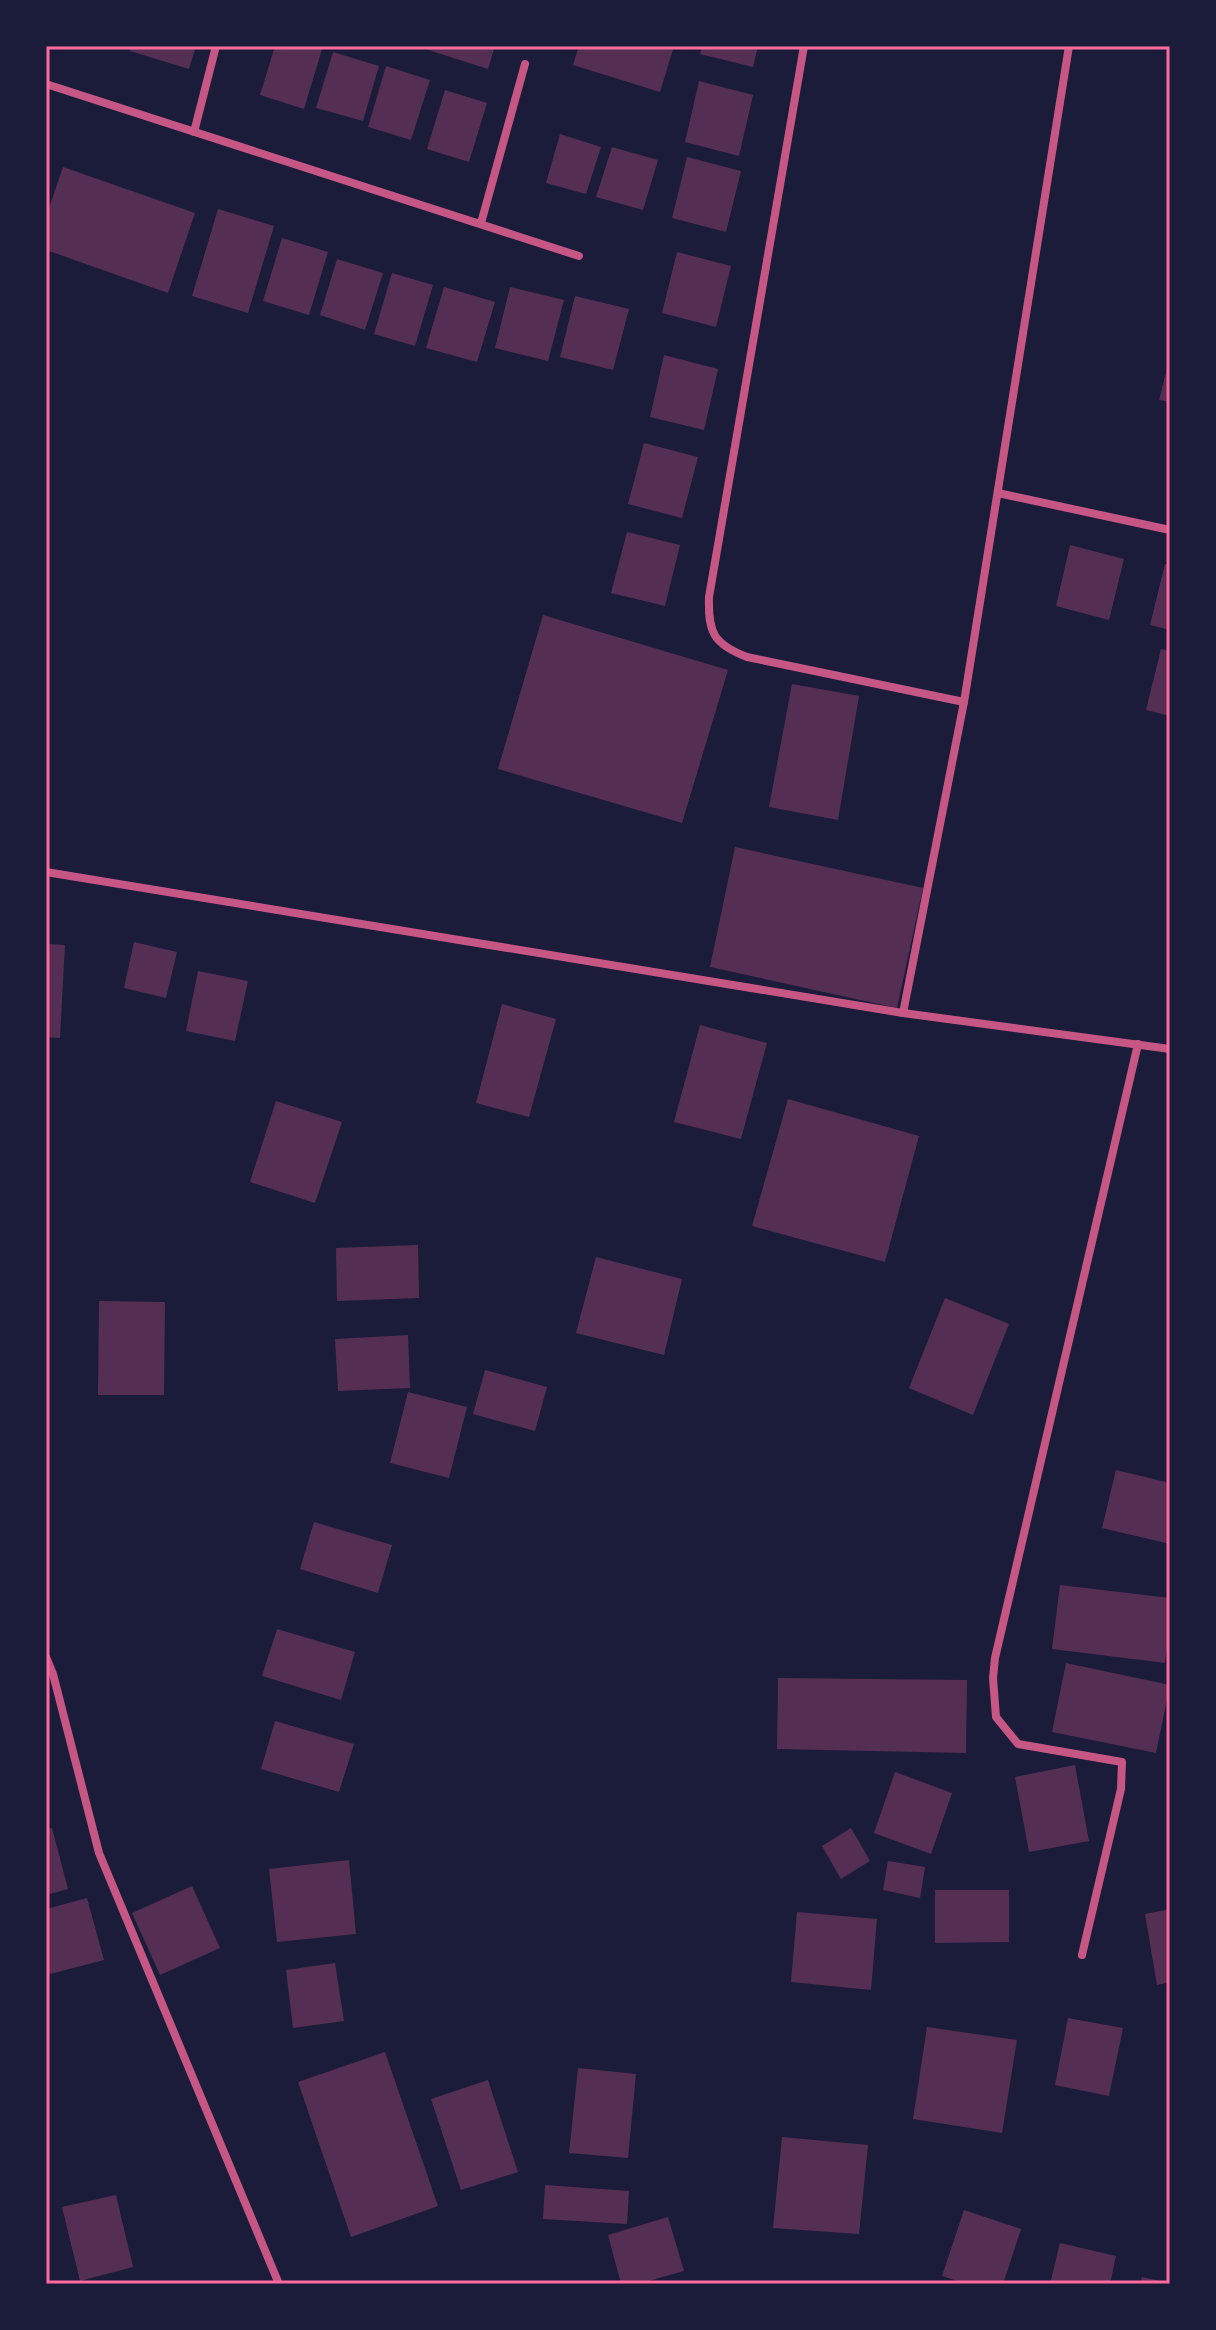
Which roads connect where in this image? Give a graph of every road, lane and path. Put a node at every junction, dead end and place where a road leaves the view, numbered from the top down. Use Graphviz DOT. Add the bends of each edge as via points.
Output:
graph roads {
  1 [pos="216,46"];
  2 [pos="804,46"];
  3 [pos="1069,46"];
  4 [pos="525,64"];
  5 [pos="46,84"];
  6 [pos="194,132"];
  7 [pos="481,223"];
  8 [pos="579,256"];
  9 [pos="998,493"];
  10 [pos="1170,530"];
  11 [pos="964,702"];
  12 [pos="46,872"];
  13 [pos="903,1013"];
  14 [pos="1138,1044"];
  15 [pos="1170,1049"];
  16 [pos="46,1657"];
  17 [pos="1082,1955"];
  18 [pos="279,2284"];
  1 -- 6 [label="street"];
  2 -- 11 [label="street" via="708,621 715,639 747,657"];
  3 -- 9 [label="street"];
  4 -- 7 [label="street"];
  5 -- 6 [label="street"];
  6 -- 7 [label="street"];
  7 -- 8 [label="street"];
  9 -- 10 [label="street"];
  9 -- 11 [label="street"];
  11 -- 13 [label="street"];
  12 -- 13 [label="street"];
  13 -- 14 [label="street"];
  14 -- 15 [label="street"];
  14 -- 17 [label="street" via="993,1678 996,1717 1018,1744 1122,1762 1121,1789"];
  16 -- 18 [label="street" via="99,1853"];
}
